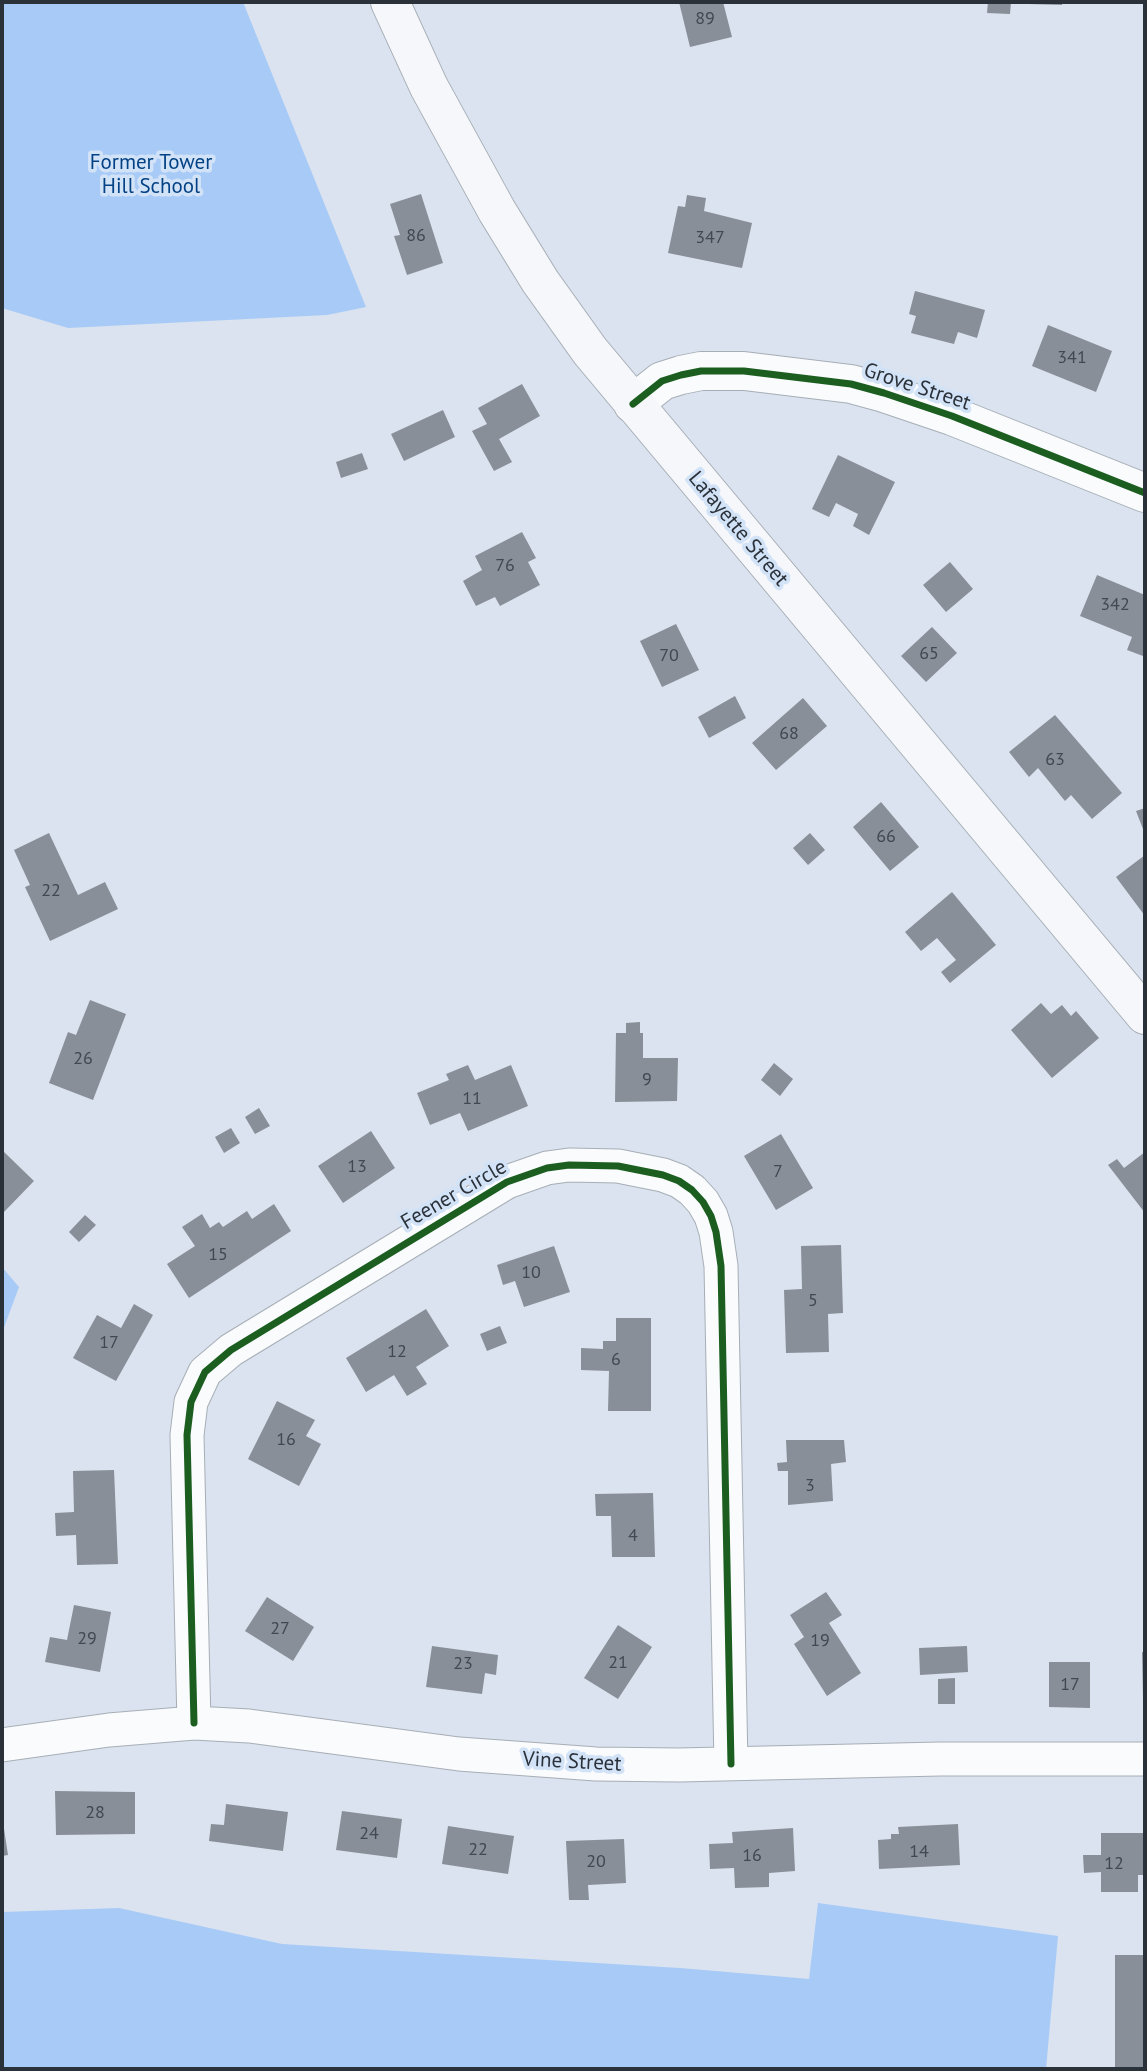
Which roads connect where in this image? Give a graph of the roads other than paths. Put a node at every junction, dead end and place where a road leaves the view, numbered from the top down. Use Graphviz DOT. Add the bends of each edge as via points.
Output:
graph roads {
  1 [pos="390,2"];
  2 [pos="633,404"];
  3 [pos="1145,493"];
  4 [pos="1145,1015"];
  5 [pos="194,1723"];
  6 [pos="2,1745"];
  7 [pos="1145,1759"];
  8 [pos="731,1764"];
  1 -- 2 [label="main road, Lafayette Street" via="429,87 497,211 565,317"];
  2 -- 3 [label="street, Grove Street" via="662,382 701,371 744,371 851,384 952,416"];
  2 -- 4 [label="main road, Lafayette Street"];
  5 -- 6 [label="street, Vine Street"];
  5 -- 8 [label="street, Vine Street" via="501,1758 596,1764"];
  5 -- 8 [label="street, Feener Circle" via="187,1435 191,1402 205,1372 231,1350 507,1182 547,1168 618,1166 679,1181 704,1202 716,1232 721,1266"];
  7 -- 8 [label="street, Vine Street"];
}
